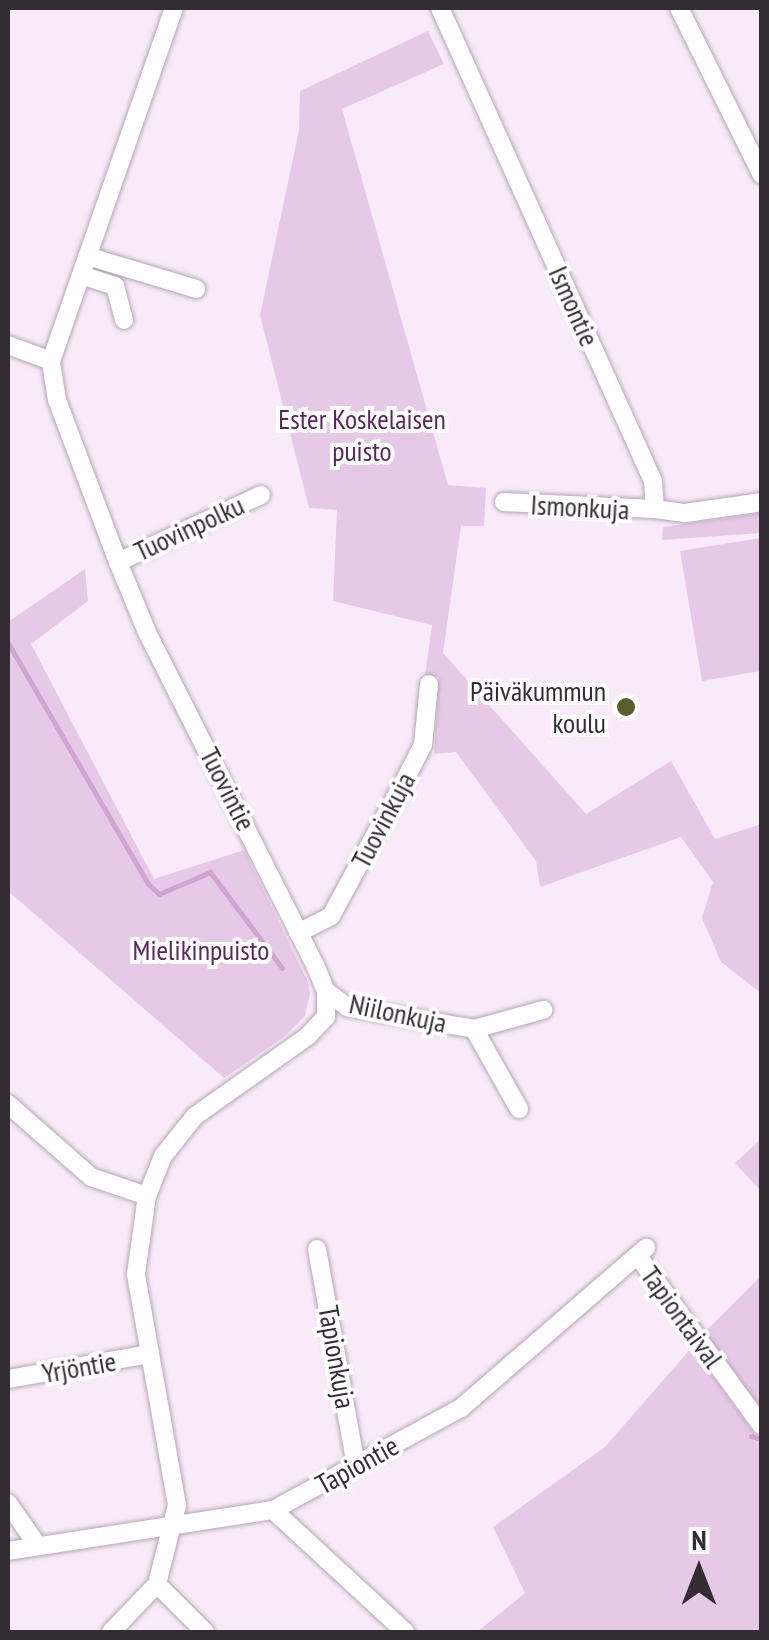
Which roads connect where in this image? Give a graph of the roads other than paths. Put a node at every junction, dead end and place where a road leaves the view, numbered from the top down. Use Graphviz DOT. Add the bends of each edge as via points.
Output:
graph roads {
  1 [pos="174,8"];
  2 [pos="440,8"];
  3 [pos="679,8"];
  4 [pos="762,175"];
  5 [pos="87,256"];
  6 [pos="80,274"];
  7 [pos="196,290"];
  8 [pos="124,320"];
  9 [pos="8,344"];
  10 [pos="51,361"];
  11 [pos="261,495"];
  12 [pos="504,502"];
  13 [pos="762,502"];
  14 [pos="655,509"];
  15 [pos="118,562"];
  16 [pos="428,684"];
  17 [pos="298,932"];
  18 [pos="326,992"];
  19 [pos="543,1010"];
  20 [pos="474,1029"];
  21 [pos="8,1104"];
  22 [pos="519,1109"];
  23 [pos="147,1196"];
  24 [pos="318,1249"];
  25 [pos="642,1252"];
  26 [pos="150,1354"];
  27 [pos="8,1380"];
  28 [pos="762,1426"];
  29 [pos="356,1466"];
  30 [pos="8,1504"];
  31 [pos="272,1510"];
  32 [pos="172,1522"];
  33 [pos="38,1546"];
  34 [pos="8,1551"];
  35 [pos="157,1584"];
  36 [pos="111,1632"];
  37 [pos="205,1632"];
  38 [pos="405,1632"];
  1 -- 5 [label="street, Tuovintie"];
  2 -- 14 [label="street, Ismontie" via="653,480"];
  3 -- 4 [label="street"];
  5 -- 6 [label="street, Tuovintie"];
  5 -- 7 [label="street"];
  6 -- 8 [label="street" via="115,286"];
  6 -- 10 [label="street, Tuovintie"];
  9 -- 10 [label="street"];
  10 -- 15 [label="street, Tuovintie" via="57,400"];
  11 -- 15 [label="street, Tuovinpolku"];
  12 -- 14 [label="street, Ismonkuja"];
  13 -- 14 [label="street" via="685,513"];
  15 -- 17 [label="street, Tuovintie"];
  16 -- 17 [label="street, Tuovinkuja" via="422,745 408,774 331,916"];
  17 -- 18 [label="street, Tuovintie"];
  18 -- 20 [label="street, Niilonkuja" via="347,1007"];
  18 -- 23 [label="street" via="326,1017 308,1036 195,1116 163,1156"];
  19 -- 20 [label="street, Niilonkuja"];
  20 -- 22 [label="street, Niilonkuja"];
  21 -- 23 [label="street" via="91,1177"];
  23 -- 26 [label="street" via="136,1274"];
  24 -- 29 [label="street, Tapionkuja"];
  25 -- 28 [label="street, Tapiontaival"];
  25 -- 29 [label="street, Tapiontie" via="461,1408"];
  26 -- 27 [label="street, Yrjöntie"];
  26 -- 32 [label="street" via="177,1506"];
  29 -- 31 [label="street, Tapiontie"];
  30 -- 33 [label="street"];
  31 -- 32 [label="street, Tapiontie"];
  31 -- 38 [label="street"];
  32 -- 33 [label="street, Tapiontie"];
  32 -- 35 [label="street"];
  33 -- 34 [label="street, Tapiontie"];
  35 -- 36 [label="street"];
  35 -- 37 [label="street"];
}
